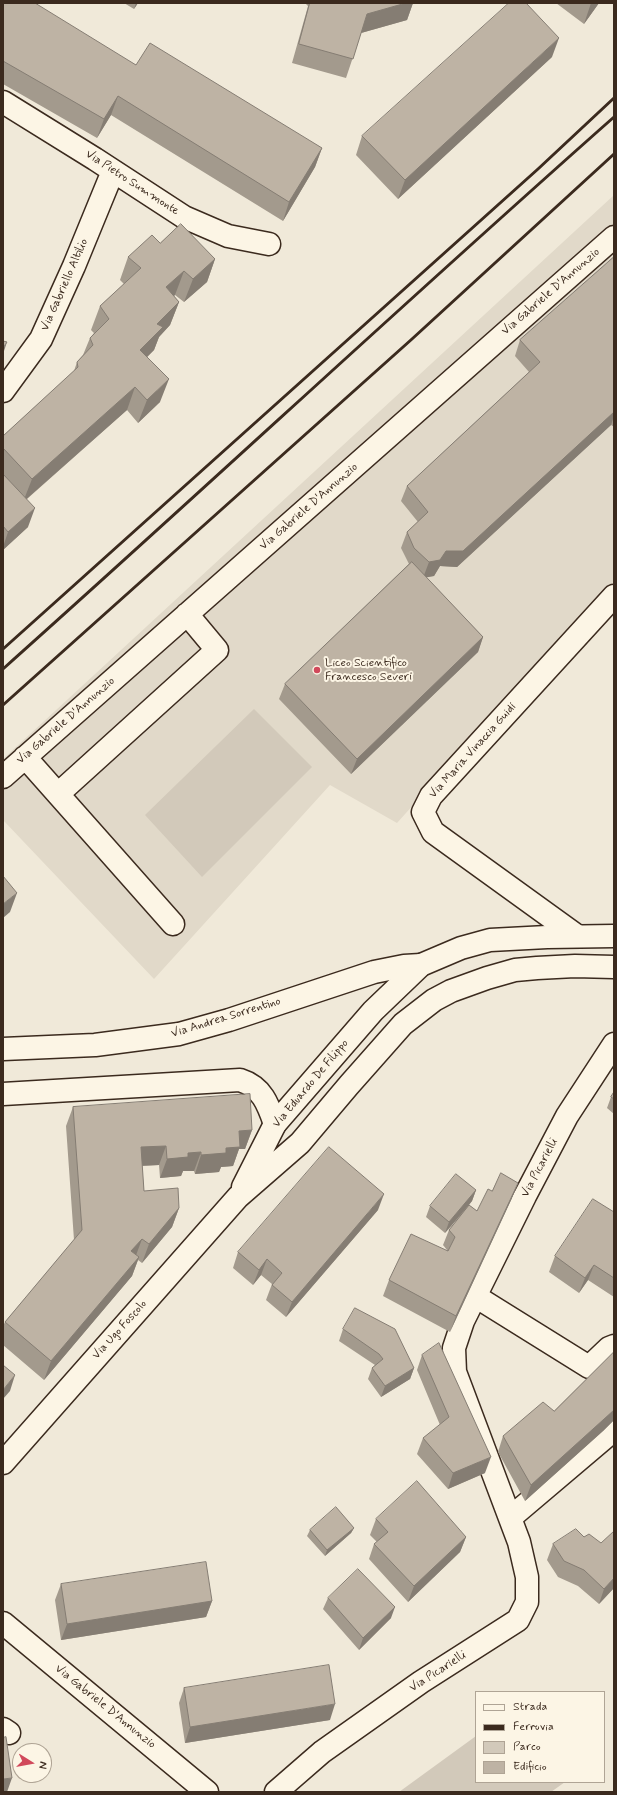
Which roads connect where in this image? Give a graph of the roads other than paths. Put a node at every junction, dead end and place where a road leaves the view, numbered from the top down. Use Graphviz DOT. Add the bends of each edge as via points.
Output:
graph roads {
  1 [pos="3,102"];
  2 [pos="113,171"];
  3 [pos="614,237"];
  4 [pos="269,244"];
  5 [pos="3,391"];
  6 [pos="614,596"];
  7 [pos="187,614"];
  8 [pos="25,757"];
  9 [pos="3,777"];
  10 [pos="58,794"];
  11 [pos="173,924"];
  12 [pos="577,936"];
  13 [pos="614,936"];
  14 [pos="421,964"];
  15 [pos="614,967"];
  16 [pos="614,1044"];
  17 [pos="3,1049"];
  18 [pos="3,1094"];
  19 [pos="275,1124"];
  20 [pos="238,1197"];
  21 [pos="475,1296"];
  22 [pos="614,1346"];
  23 [pos="614,1430"];
  24 [pos="3,1463"];
  25 [pos="510,1518"];
  26 [pos="3,1623"];
  27 [pos="207,1792"];
  28 [pos="276,1792"];
  1 -- 2 [label="street, Via Pietro Summonte"];
  2 -- 4 [label="street, Via Pietro Summonte" via="184,217 228,236"];
  2 -- 5 [label="street, Via Gabriello Altilio" via="41,339"];
  3 -- 7 [label="street, Via Gabriele D'Annunzio"];
  6 -- 12 [label="street, Via Maria Vinaccia Guidi" via="431,796 423,812 433,832"];
  7 -- 8 [label="street, Via Gabriele D'Annunzio"];
  7 -- 10 [label="street" via="217,650"];
  8 -- 9 [label="street, Via Gabriele D'Annunzio"];
  8 -- 10 [label="street"];
  10 -- 11 [label="street"];
  12 -- 13 [label="street, Via Eduardo De Filippo"];
  12 -- 14 [label="street, Via Eduardo De Filippo" via="490,940"];
  14 -- 17 [label="street, Via Andrea Sorrentino" via="374,972 179,1034 95,1045"];
  14 -- 19 [label="street, Via Eduardo De Filippo" via="372,1011"];
  15 -- 20 [label="street" via="575,966 515,970 487,978 434,1000 403,1024 300,1143"];
  16 -- 21 [label="street, Via Picarielli" via="567,1116"];
  18 -- 19 [label="street" via="240,1080 263,1094"];
  19 -- 20 [label="street, Via Eduardo De Filippo"];
  20 -- 24 [label="street, Via Ugo Foscolo"];
  21 -- 22 [label="street" via="589,1367"];
  21 -- 25 [label="street, Via Picarielli" via="454,1348 455,1372"];
  23 -- 25 [label="street"];
  25 -- 28 [label="street, Via Picarielli" via="519,1542 527,1577 527,1602 518,1620 421,1682 322,1752"];
  26 -- 27 [label="street, Via Gabriele D'Annunzio"];
}
